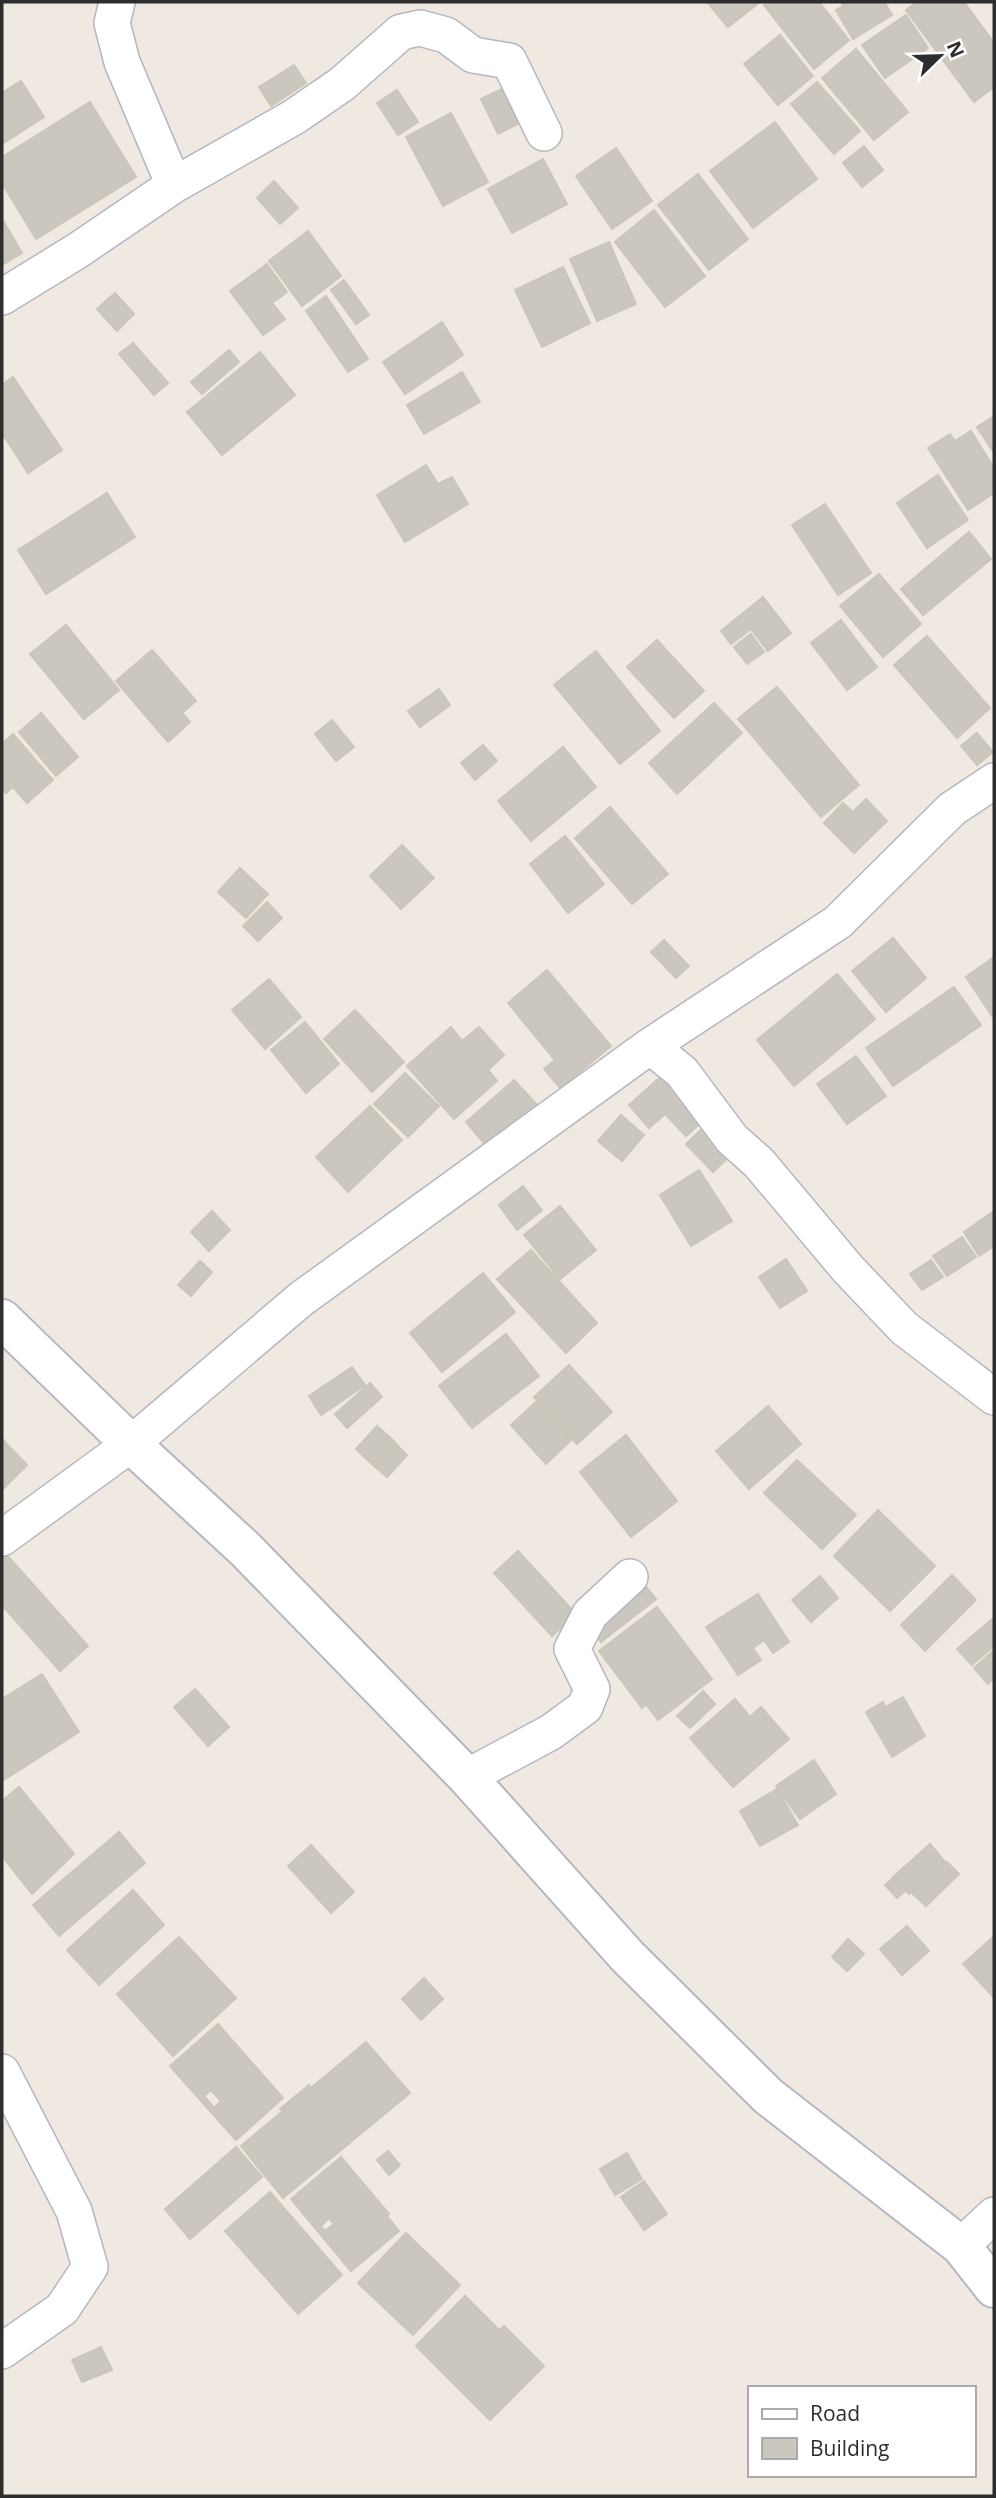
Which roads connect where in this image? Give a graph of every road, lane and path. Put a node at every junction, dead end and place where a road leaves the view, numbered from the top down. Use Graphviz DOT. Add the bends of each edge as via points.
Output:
graph roads {
  1 [pos="117,2"];
  2 [pos="544,133"];
  3 [pos="174,185"];
  4 [pos="2,297"];
  5 [pos="994,781"];
  6 [pos="650,1046"];
  7 [pos="2,1319"];
  8 [pos="994,1397"];
  9 [pos="131,1444"];
  10 [pos="2,1538"];
  11 [pos="630,1577"];
  12 [pos="467,1777"];
  13 [pos="2,2072"];
  14 [pos="994,2215"];
  15 [pos="961,2246"];
  16 [pos="994,2288"];
  17 [pos="2,2351"];
  1 -- 3 [label="street" via="112,23 122,62"];
  2 -- 3 [label="street" via="509,61 473,55 446,35 420,29 401,32 342,84 294,117"];
  3 -- 4 [label="street"];
  5 -- 6 [label="street" via="951,809 838,922"];
  6 -- 8 [label="street" via="682,1072 732,1139 759,1163 904,1328"];
  6 -- 9 [label="street" via="301,1299"];
  7 -- 9 [label="street"];
  9 -- 10 [label="street"];
  9 -- 12 [label="street" via="245,1549"];
  11 -- 12 [label="street" via="590,1614 572,1649 592,1689 585,1707 551,1732"];
  12 -- 15 [label="street" via="627,1956 768,2096"];
  13 -- 17 [label="street" via="74,2211 90,2267 62,2309"];
  14 -- 15 [label="street"];
  15 -- 16 [label="street"];
}
